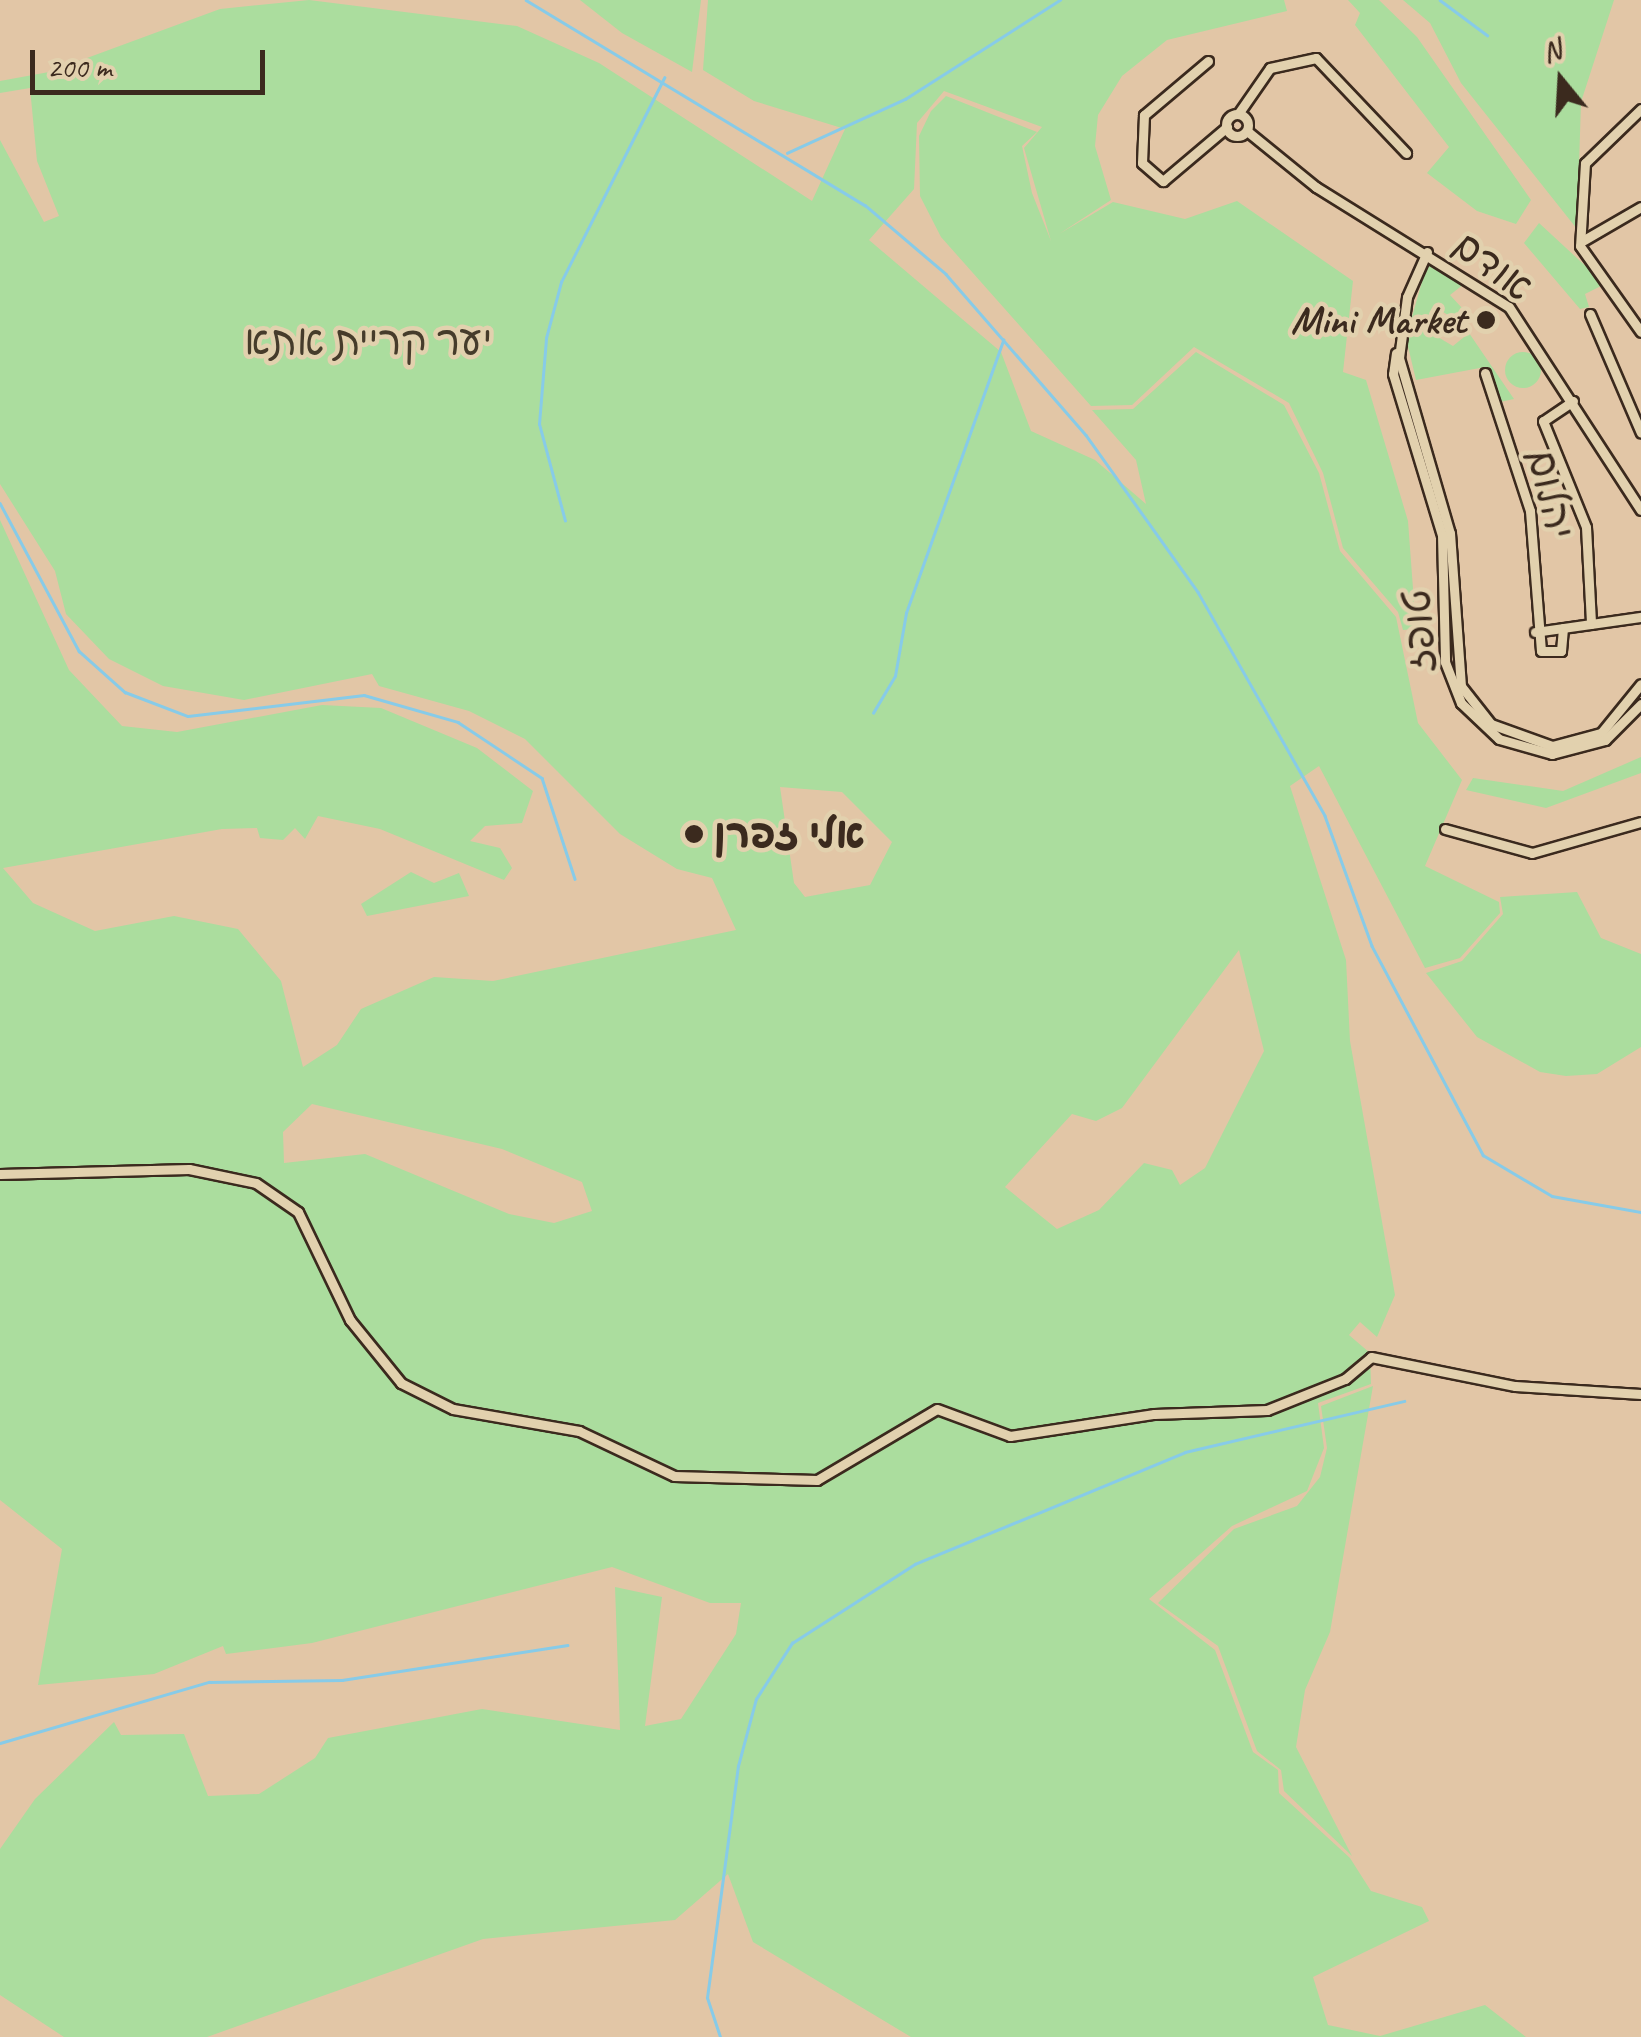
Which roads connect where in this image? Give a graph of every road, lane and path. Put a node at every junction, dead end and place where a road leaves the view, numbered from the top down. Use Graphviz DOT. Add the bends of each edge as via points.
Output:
graph roads {
  1 [pos="1208,60"];
  2 [pos="1641,109"];
  3 [pos="1238,114"];
  4 [pos="1226,127"];
  5 [pos="1246,131"];
  6 [pos="1406,153"];
  7 [pos="1641,207"];
  8 [pos="1584,240"];
  9 [pos="1426,252"];
  10 [pos="1590,314"];
  11 [pos="1641,332"];
  12 [pos="1398,345"];
  13 [pos="1484,372"];
  14 [pos="1573,401"];
  15 [pos="1641,434"];
  16 [pos="1641,510"];
  17 [pos="1641,617"];
  18 [pos="1591,624"];
  19 [pos="1563,628"];
  20 [pos="1535,632"];
  21 [pos="1641,684"];
  22 [pos="1641,704"];
  23 [pos="1641,822"];
  24 [pos="1445,829"];
  25 [pos="0,1174"];
  26 [pos="1641,1394"];
  1 -- 4 [label="street" via="1144,115 1142,163 1163,181"];
  2 -- 8 [label="street" via="1585,164"];
  3 -- 4 [label="street"];
  3 -- 5 [label="street"];
  3 -- 6 [label="street" via="1270,68 1316,58"];
  4 -- 5 [label="street"];
  5 -- 9 [label="street, אודם" via="1316,187"];
  7 -- 8 [label="street"];
  8 -- 11 [label="street"];
  9 -- 12 [label="street, טופז"];
  9 -- 14 [label="street, אודם" via="1510,307"];
  10 -- 15 [label="street"];
  12 -- 21 [label="street, טופז" via="1450,534 1453,660 1468,698 1516,739 1564,745 1612,725"];
  12 -- 22 [label="street, טופז" via="1393,374 1442,535 1444,662 1461,703 1499,739 1552,754 1605,740"];
  13 -- 20 [label="street, יהלום" via="1530,511"];
  14 -- 16 [label="street, אודם"];
  14 -- 18 [label="street" via="1542,421 1586,527"];
  17 -- 18 [label="street"];
  18 -- 19 [label="street"];
  19 -- 20 [label="street"];
  19 -- 20 [label="street" via="1564,647 1550,656"];
  23 -- 24 [label="street" via="1532,853"];
  25 -- 26 [label="street" via="189,1169 256,1183 298,1212 350,1320 402,1383 453,1410 579,1431 674,1476 817,1480 937,1409 1010,1436 1154,1414 1267,1410 1345,1379 1371,1357 1515,1386"];
}
